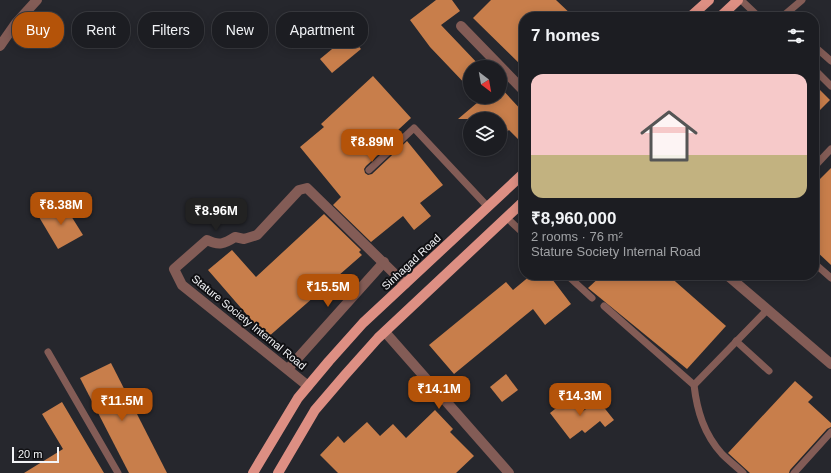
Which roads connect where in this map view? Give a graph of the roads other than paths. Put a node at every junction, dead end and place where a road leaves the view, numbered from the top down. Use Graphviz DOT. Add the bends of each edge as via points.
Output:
graph roads {
  1 [pos="37,0"];
  2 [pos="709,0"];
  3 [pos="740,0"];
  4 [pos="802,0"];
  5 [pos="696,12"];
  6 [pos="726,12"];
  7 [pos="753,12"];
  8 [pos="788,12"];
  9 [pos="461,26"];
  10 [pos="0,46"];
  11 [pos="819,50"];
  12 [pos="831,61"];
  13 [pos="819,74"];
  14 [pos="519,86"];
  15 [pos="831,86"];
  16 [pos="831,149"];
  17 [pos="819,162"];
  18 [pos="369,170"];
  19 [pos="519,178"];
  20 [pos="519,205"];
  21 [pos="488,207"];
  22 [pos="506,217"];
  23 [pos="519,229"];
  24 [pos="384,262"];
  25 [pos="819,267"];
  26 [pos="831,278"];
  27 [pos="572,280"];
  28 [pos="732,280"];
  29 [pos="405,284"];
  30 [pos="592,298"];
  31 [pos="604,306"];
  32 [pos="767,310"];
  33 [pos="385,332"];
  34 [pos="736,341"];
  35 [pos="48,352"];
  36 [pos="831,364"];
  37 [pos="288,369"];
  38 [pos="769,371"];
  39 [pos="694,385"];
  40 [pos="308,386"];
  41 [pos="831,432"];
  42 [pos="118,473"];
  43 [pos="253,473"];
  44 [pos="278,473"];
  45 [pos="509,473"];
  46 [pos="744,473"];
  47 [pos="794,473"];
  1 -- 10 [label="street"];
  2 -- 5 [label="main road"];
  3 -- 6 [label="main road"];
  3 -- 7 [label="lane"];
  4 -- 8 [label="lane"];
  9 -- 14 [label="street"];
  11 -- 12 [label="lane"];
  13 -- 15 [label="lane"];
  16 -- 17 [label="lane"];
  18 -- 21 [label="lane" via="414,128"];
  19 -- 21 [label="main road, Sinhagad Road"];
  20 -- 22 [label="main road"];
  21 -- 29 [label="main road, Sinhagad Road"];
  22 -- 23 [label="lane"];
  22 -- 33 [label="main road"];
  24 -- 29 [label="street, Stature Society Internal Road"];
  24 -- 37 [label="street"];
  24 -- 37 [label="street, Stature Society Internal Road" via="307,188 299,190 257,235 244,239 235,237 226,243 216,244 207,240 174,269 182,285"];
  25 -- 26 [label="lane"];
  27 -- 30 [label="lane"];
  28 -- 32 [label="street"];
  29 -- 40 [label="main road, Sinhagad Road" via="363,323"];
  31 -- 39 [label="lane"];
  32 -- 34 [label="lane"];
  32 -- 36 [label="street"];
  33 -- 44 [label="main road" via="315,410"];
  33 -- 45 [label="street"];
  34 -- 38 [label="lane"];
  34 -- 39 [label="lane"];
  35 -- 42 [label="lane"];
  37 -- 40 [label="street, Stature Society Internal Road"];
  39 -- 46 [label="lane" via="698,410 705,428 722,453"];
  40 -- 43 [label="main road, Sinhagad Road" via="298,398"];
  41 -- 47 [label="lane"];
}
